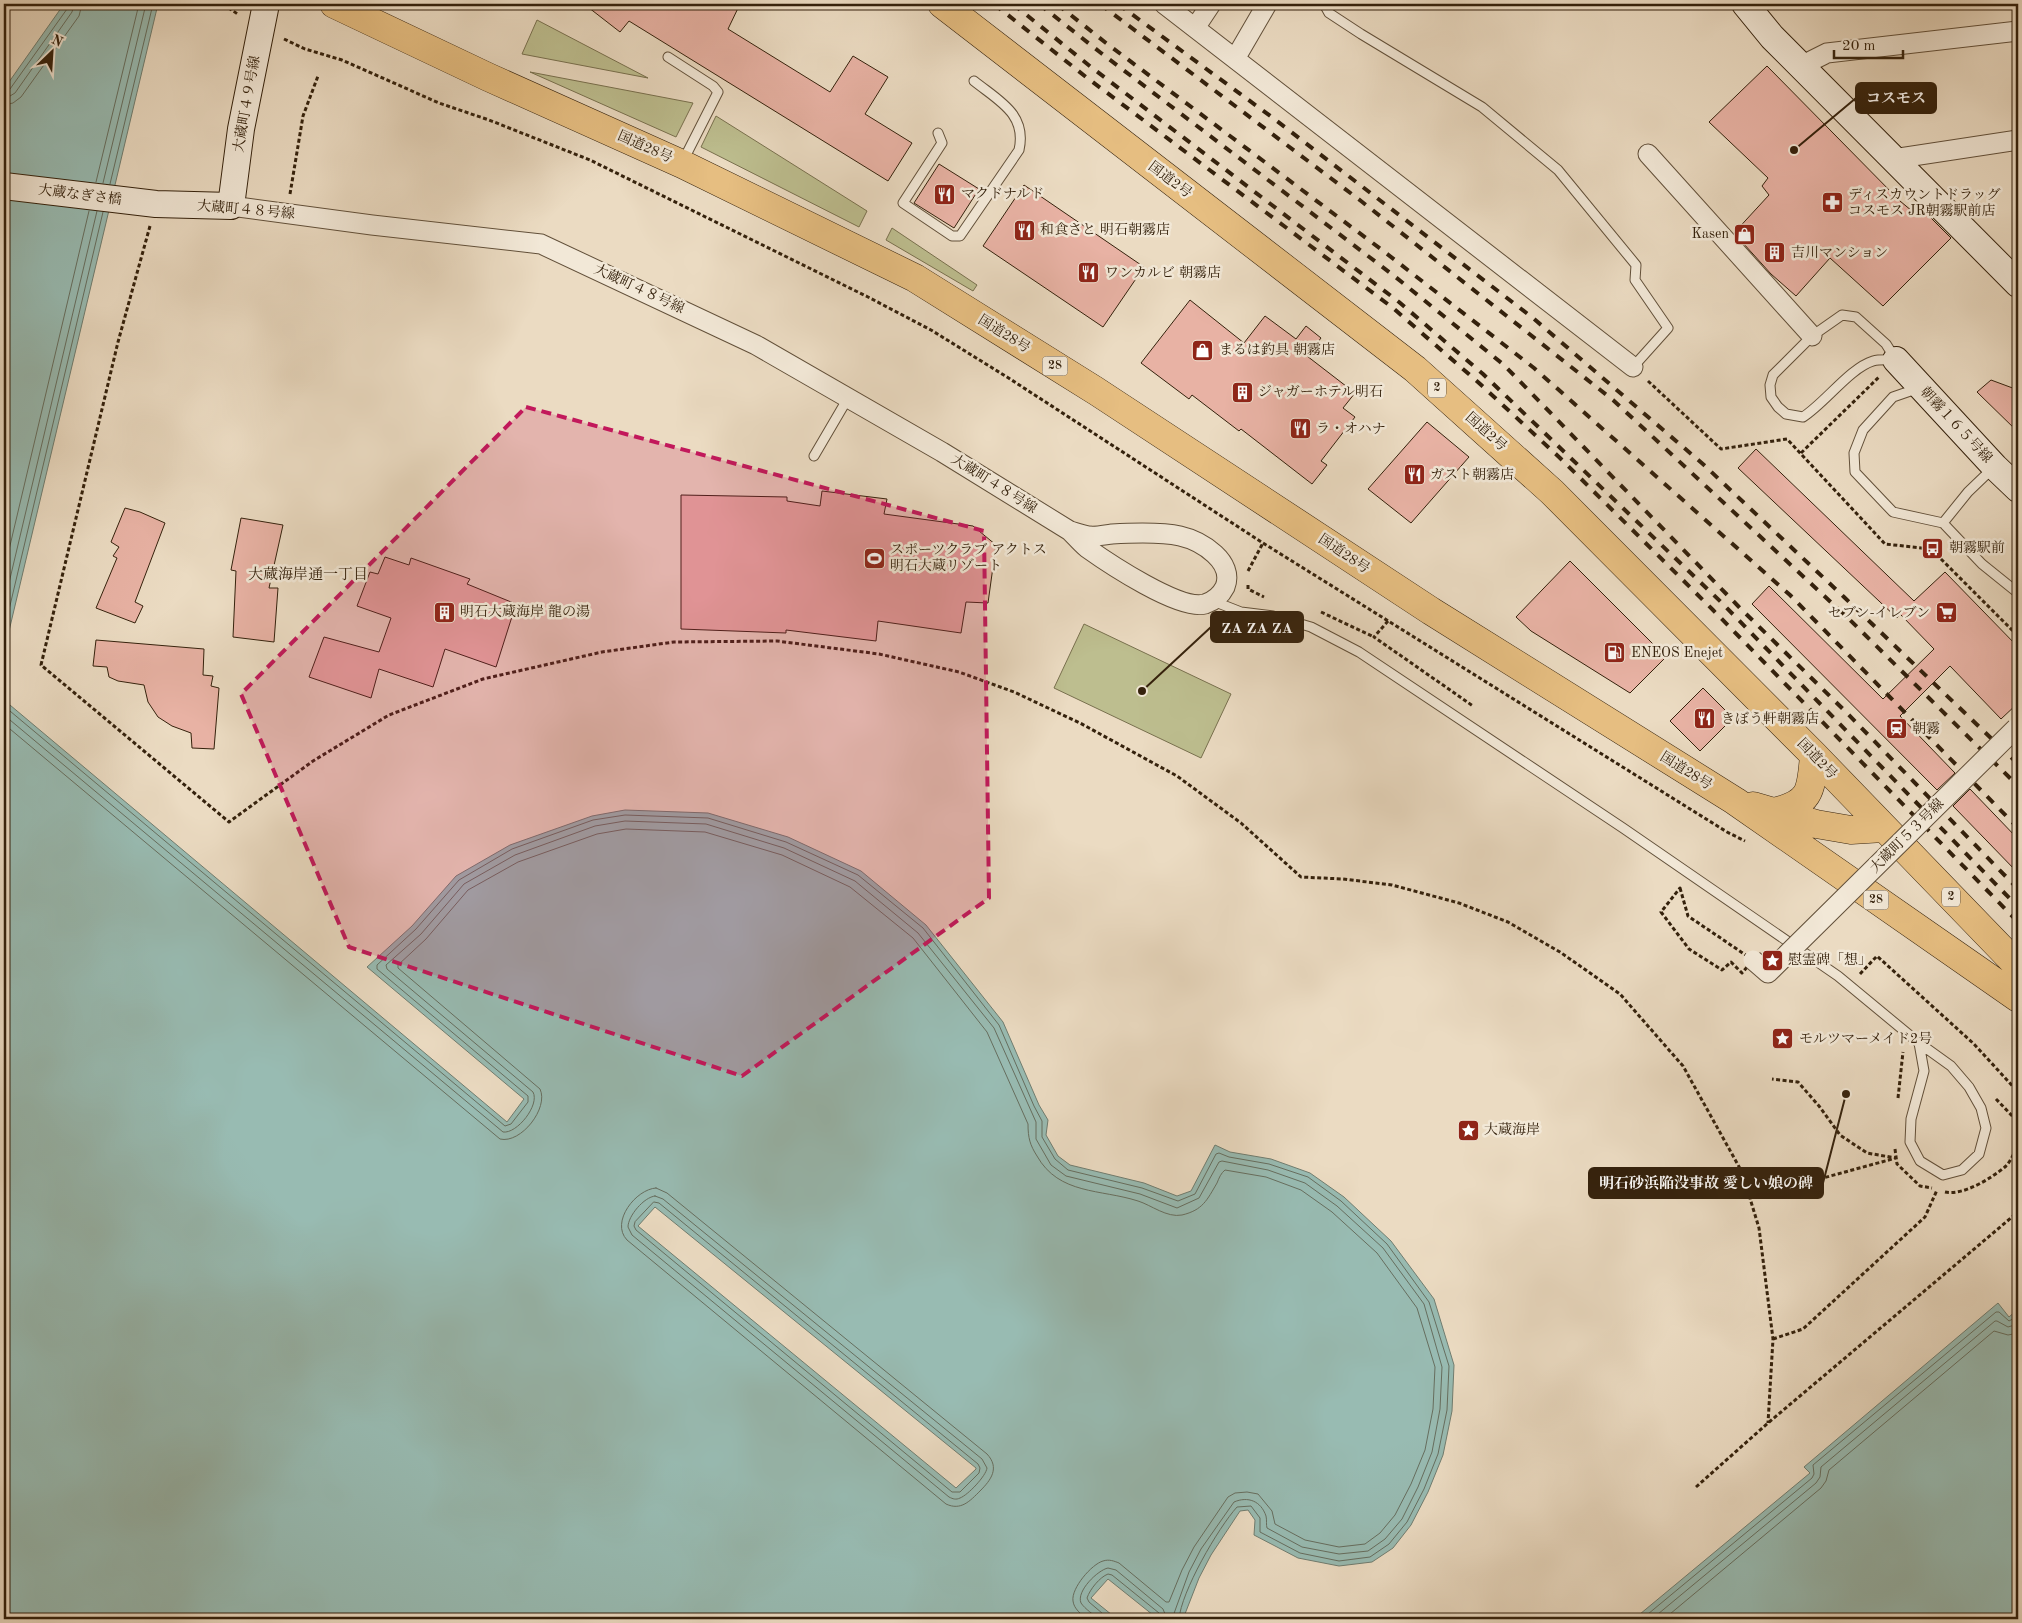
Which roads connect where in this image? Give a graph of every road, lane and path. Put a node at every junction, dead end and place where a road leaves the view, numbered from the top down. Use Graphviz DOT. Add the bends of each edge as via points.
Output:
graph roads {
  1 [pos="223,4"];
  2 [pos="334,4"];
  3 [pos="942,4"];
  4 [pos="1164,4"];
  5 [pos="1211,4"];
  6 [pos="1267,4"];
  7 [pos="1324,4"];
  8 [pos="1745,4"];
  9 [pos="264,16"];
  10 [pos="1195,28"];
  11 [pos="2018,31"];
  12 [pos="668,57"];
  13 [pos="1235,59"];
  14 [pos="1801,66"];
  15 [pos="318,76"];
  16 [pos="974,81"];
  17 [pos="938,133"];
  18 [pos="2018,140"];
  19 [pos="1648,154"];
  20 [pos="1893,159"];
  21 [pos="682,164"];
  22 [pos="4,186"];
  23 [pos="156,204"];
  24 [pos="231,206"];
  25 [pos="287,213"];
  26 [pos="2018,284"];
  27 [pos="1812,336"];
  28 [pos="1896,360"];
  29 [pos="1632,367"];
  30 [pos="1922,388"];
  31 [pos="848,398"];
  32 [pos="1800,453"];
  33 [pos="814,456"];
  34 [pos="1995,467"];
  35 [pos="2018,489"];
  36 [pos="1943,523"];
  37 [pos="1070,531"];
  38 [pos="2018,593"];
  39 [pos="1213,600"];
  40 [pos="2018,636"];
  41 [pos="2016,728"];
  42 [pos="1814,755"];
  43 [pos="1735,801"];
  44 [pos="1774,812"];
  45 [pos="1884,828"];
  46 [pos="1750,843"];
  47 [pos="1680,888"];
  48 [pos="1688,893"];
  49 [pos="1754,960"];
  50 [pos="1731,962"];
  51 [pos="2018,966"];
  52 [pos="1860,974"];
  53 [pos="2018,998"];
  54 [pos="1919,1043"];
  55 [pos="1903,1051"];
  56 [pos="1772,1079"];
  57 [pos="2018,1092"];
  58 [pos="1898,1107"];
  59 [pos="1894,1144"];
  60 [pos="2018,1145"];
  61 [pos="1896,1158"];
  62 [pos="1943,1175"];
  63 [pos="1937,1190"];
  64 [pos="1750,1198"];
  65 [pos="2018,1212"];
  66 [pos="1773,1339"];
  67 [pos="1768,1423"];
  68 [pos="1696,1488"];
  1 -- 9 [label="path" via="245,20"];
  2 -- 21 [label="highway, 国道28号 / 28"];
  3 -- 42 [label="highway, 国道2号 / 2" via="1415,368 1552,492"];
  4 -- 10 [label="street"];
  5 -- 10 [label="street"];
  6 -- 13 [label="street"];
  7 -- 29 [label="lane" via="1328,12 1361,34 1482,107 1558,170 1636,264 1635,280 1668,328"];
  8 -- 14 [label="street"];
  9 -- 24 [label="street, 大蔵町４９号線" via="241,128"];
  9 -- 46 [label="path" via="306,49 342,60 438,103 590,160 931,330 1272,549 1566,733"];
  10 -- 13 [label="street"];
  11 -- 14 [label="street" via="1827,53"];
  12 -- 21 [label="lane" via="718,92"];
  13 -- 29 [label="street"];
  14 -- 20 [label="street"];
  15 -- 25 [label="path" via="303,116"];
  16 -- 17 [label="lane" via="1012,112 1020,127 1021,140 1019,150 960,236 952,236 902,203 942,143"];
  18 -- 20 [label="street"];
  19 -- 27 [label="street"];
  20 -- 26 [label="street"];
  21 -- 43 [label="highway, 国道28号 / 28" via="915,278 1096,391 1431,611"];
  22 -- 23 [label="street, 大蔵なぎさ橋"];
  23 -- 24 [label="street, 大蔵町４８号線"];
  23 -- 64 [label="path" via="118,342 41,665 229,822 313,761 389,715 483,679 602,652 674,642 777,641 879,654 959,672 1014,692 1080,723 1177,776 1241,824 1301,877 1392,885 1459,902 1508,922 1560,952 1620,994 1683,1066 1742,1172"];
  24 -- 25 [label="street, 大蔵町４８号線"];
  25 -- 31 [label="street, 大蔵町４８号線" via="541,244 756,345"];
  27 -- 28 [label="lane" via="1842,316 1856,317 1886,344"];
  27 -- 28 [label="lane" via="1773,375 1770,385 1772,397 1786,414 1803,417 1860,367 1874,360"];
  28 -- 30 [label="street, 朝霧１６５号線"];
  28 -- 32 [label="path"];
  29 -- 32 [label="path" via="1721,449 1787,438"];
  30 -- 34 [label="street, 朝霧１６５号線"];
  30 -- 36 [label="lane" via="1893,398 1863,430 1854,453 1855,472 1894,512"];
  31 -- 33 [label="lane"];
  31 -- 37 [label="street, 大蔵町４８号線"];
  32 -- 40 [label="path" via="1885,544 1931,549"];
  34 -- 35 [label="street, 朝霧１６５号線"];
  34 -- 36 [label="lane" via="1968,492"];
  36 -- 38 [label="lane" via="1982,564"];
  37 -- 39 [label="street, 大蔵町４８号線" via="1085,547 1169,597 1193,604"];
  37 -- 39 [label="street, 大蔵町４８号線" via="1091,536 1179,536 1193,540 1224,563 1228,575 1222,594"];
  39 -- 54 [label="lane" via="1241,612 1273,616 1312,627 1359,652 1838,976"];
  41 -- 49 [label="street, 大蔵町５３号線, bridge" via="1768,972"];
  42 -- 44 [label="highway" via="1812,779 1805,797 1792,808"];
  42 -- 45 [label="highway, 国道2号 / 2"];
  43 -- 44 [label="highway, 国道28号 / 28"];
  43 -- 53 [label="highway, 国道28号 / 28"];
  44 -- 45 [label="highway, 国道28号 / 28" via="1851,830"];
  45 -- 51 [label="highway, 国道2号 / 2"];
  47 -- 48 [label="path"];
  47 -- 49 [label="path" via="1688,916"];
  47 -- 50 [label="path" via="1660,912 1689,949 1722,970"];
  52 -- 57 [label="path" via="1877,956 1974,1044"];
  54 -- 62 [label="lane" via="1924,1071 1911,1119 1910,1142 1920,1161"];
  54 -- 62 [label="lane" via="1951,1066 1969,1087 1981,1108 1986,1128 1979,1154 1962,1170"];
  55 -- 58 [label="path"];
  56 -- 61 [label="path" via="1798,1082 1840,1134 1867,1153"];
  59 -- 61 [label="path"];
  60 -- 63 [label="path" via="2007,1165 1967,1191 1950,1193"];
  61 -- 63 [label="path" via="1897,1164 1920,1186"];
  61 -- 64 [label="path"];
  62 -- 63 [label="path"];
  63 -- 66 [label="path" via="1925,1217 1803,1329"];
  64 -- 66 [label="path" via="1759,1228"];
  65 -- 67 [label="path"];
  66 -- 67 [label="path"];
  67 -- 68 [label="path"];
}
